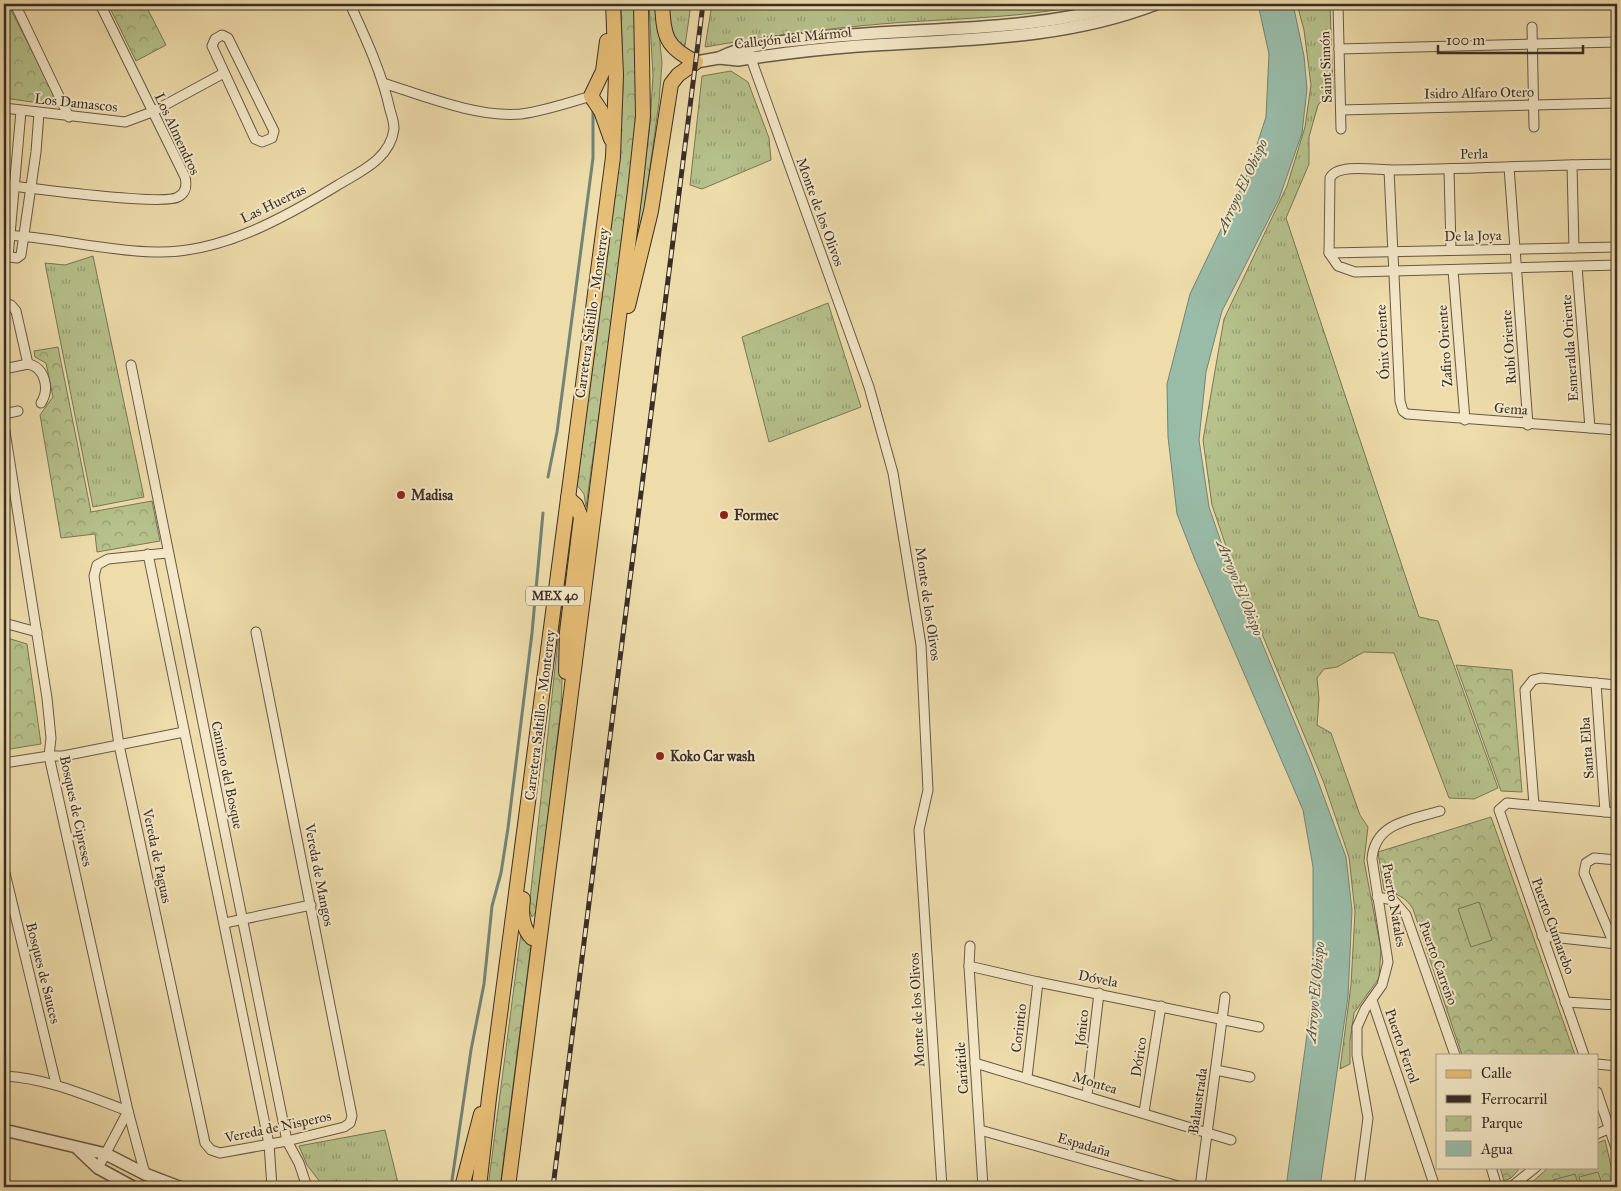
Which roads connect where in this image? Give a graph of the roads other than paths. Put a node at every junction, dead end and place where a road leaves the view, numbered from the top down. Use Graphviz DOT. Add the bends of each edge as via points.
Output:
graph roads {
  1 [pos="16,4"];
  2 [pos="100,4"];
  3 [pos="350,4"];
  4 [pos="612,4"];
  5 [pos="641,4"];
  6 [pos="662,4"];
  7 [pos="1124,4"];
  8 [pos="1156,4"];
  9 [pos="1338,4"];
  10 [pos="1532,27"];
  11 [pos="956,36"];
  12 [pos="1617,42"];
  13 [pos="1532,44"];
  14 [pos="1339,49"];
  15 [pos="749,53"];
  16 [pos="696,62"];
  17 [pos="224,73"];
  18 [pos="383,83"];
  19 [pos="591,96"];
  20 [pos="1617,102"];
  21 [pos="1534,105"];
  22 [pos="4,108"];
  23 [pos="1341,110"];
  24 [pos="21,111"];
  25 [pos="152,112"];
  26 [pos="38,113"];
  27 [pos="69,117"];
  28 [pos="1534,127"];
  29 [pos="1341,129"];
  30 [pos="613,157"];
  31 [pos="1617,164"];
  32 [pos="1572,165"];
  33 [pos="1509,167"];
  34 [pos="1449,169"];
  35 [pos="1390,170"];
  36 [pos="4,185"];
  37 [pos="14,186"];
  38 [pos="30,188"];
  39 [pos="7,235"];
  40 [pos="25,237"];
  41 [pos="1617,247"];
  42 [pos="1574,248"];
  43 [pos="1516,249"];
  44 [pos="1451,250"];
  45 [pos="1392,251"];
  46 [pos="1329,253"];
  47 [pos="6,256"];
  48 [pos="1617,265"];
  49 [pos="1577,267"];
  50 [pos="1517,268"];
  51 [pos="1453,270"];
  52 [pos="1393,271"];
  53 [pos="4,304"];
  54 [pos="618,325"];
  55 [pos="28,364"];
  56 [pos="130,365"];
  57 [pos="4,369"];
  58 [pos="41,403"];
  59 [pos="1403,411"];
  60 [pos="18,412"];
  61 [pos="4,414"];
  62 [pos="1465,420"];
  63 [pos="1528,424"];
  64 [pos="4,425"];
  65 [pos="1590,428"];
  66 [pos="1617,430"];
  67 [pos="568,498"];
  68 [pos="167,553"];
  69 [pos="148,554"];
  70 [pos="4,624"];
  71 [pos="37,632"];
  72 [pos="256,632"];
  73 [pos="1596,683"];
  74 [pos="1617,685"];
  75 [pos="184,732"];
  76 [pos="565,736"];
  77 [pos="119,745"];
  78 [pos="49,756"];
  79 [pos="4,763"];
  80 [pos="532,772"];
  81 [pos="1534,805"];
  82 [pos="1440,812"];
  83 [pos="1605,812"];
  84 [pos="1617,813"];
  85 [pos="1617,860"];
  86 [pos="4,869"];
  87 [pos="1377,897"];
  88 [pos="311,905"];
  89 [pos="243,920"];
  90 [pos="225,924"];
  91 [pos="1542,936"];
  92 [pos="539,939"];
  93 [pos="1615,944"];
  94 [pos="970,946"];
  95 [pos="969,966"];
  96 [pos="1038,982"];
  97 [pos="1099,993"];
  98 [pos="1226,997"];
  99 [pos="1372,1000"];
  100 [pos="1565,1002"];
  101 [pos="1617,1005"];
  102 [pos="1161,1006"];
  103 [pos="1223,1018"];
  104 [pos="1259,1027"];
  105 [pos="1455,1054"];
  106 [pos="1584,1054"];
  107 [pos="975,1063"];
  108 [pos="1598,1064"];
  109 [pos="1617,1066"];
  110 [pos="1216,1070"];
  111 [pos="4,1076"];
  112 [pos="1026,1077"];
  113 [pos="1250,1077"];
  114 [pos="56,1084"];
  115 [pos="1598,1094"];
  116 [pos="1087,1095"];
  117 [pos="489,1098"];
  118 [pos="128,1111"];
  119 [pos="1144,1112"];
  120 [pos="350,1123"];
  121 [pos="1614,1129"];
  122 [pos="4,1130"];
  123 [pos="980,1130"];
  124 [pos="1207,1132"];
  125 [pos="1598,1134"];
  126 [pos="1231,1140"];
  127 [pos="287,1141"];
  128 [pos="269,1144"];
  129 [pos="78,1149"];
  130 [pos="211,1150"];
  131 [pos="1617,1151"];
  132 [pos="106,1154"];
  133 [pos="98,1168"];
  134 [pos="1491,1168"];
  135 [pos="1535,1168"];
  136 [pos="145,1174"];
  137 [pos="133,1187"];
  138 [pos="178,1187"];
  139 [pos="272,1187"];
  140 [pos="307,1187"];
  141 [pos="462,1187"];
  142 [pos="479,1187"];
  143 [pos="508,1187"];
  144 [pos="942,1187"];
  145 [pos="983,1187"];
  146 [pos="1182,1187"];
  147 [pos="1200,1187"];
  148 [pos="1359,1187"];
  149 [pos="1435,1187"];
  150 [pos="1497,1187"];
  151 [pos="1511,1187"];
  1 -- 27 [label="street"];
  2 -- 25 [label="street, Los Almendros"];
  3 -- 18 [label="street, Las Huertas"];
  4 -- 19 [label="main road" via="604,71"];
  4 -- 30 [label="main road, Carretera Saltillo - Monterrey / MEX 40" via="616,75"];
  5 -- 54 [label="main road, Carretera Saltillo - Monterrey / MEX 40" via="643,116"];
  6 -- 16 [label="main road" via="668,41 677,52"];
  7 -- 11 [label="street, Callejón del Mármol"];
  8 -- 11 [label="street, Callejón del Mármol" via="1094,24 1034,34"];
  9 -- 14 [label="street, Saint Simón"];
  10 -- 13 [label="street"];
  11 -- 15 [label="street, Callejón del Mármol"];
  12 -- 13 [label="street"];
  13 -- 14 [label="street"];
  13 -- 21 [label="street"];
  14 -- 23 [label="street, Saint Simón"];
  15 -- 16 [label="street, Callejón del Mármol" via="738,60 719,58"];
  15 -- 144 [label="street, Monte de los Olivos" via="869,387 882,428 900,512 921,644 925,696 928,790 920,830"];
  16 -- 54 [label="main road" via="671,84 651,211 631,296"];
  17 -- 17 [label="street" via="255,139 262,142 272,138 274,131 248,76 228,38 222,35 212,46"];
  17 -- 25 [label="street, Los Damascos"];
  18 -- 19 [label="street" via="499,114 527,112"];
  18 -- 40 [label="street, Las Huertas" via="394,126 390,144 382,156 317,198 248,232 209,245 156,252"];
  19 -- 30 [label="main road" via="606,122"];
  20 -- 21 [label="street, Isidro Alfaro Otero"];
  21 -- 23 [label="street, Isidro Alfaro Otero"];
  21 -- 28 [label="street"];
  22 -- 24 [label="street, Los Damascos"];
  23 -- 29 [label="street, Saint Simón"];
  24 -- 26 [label="street, Los Damascos"];
  24 -- 37 [label="street"];
  25 -- 27 [label="street, Los Damascos" via="125,122"];
  25 -- 38 [label="street, Los Almendros" via="185,178 187,186 177,198 110,196"];
  26 -- 27 [label="street, Los Damascos"];
  26 -- 38 [label="street"];
  30 -- 67 [label="main road, Carretera Saltillo - Monterrey / MEX 40"];
  31 -- 32 [label="street, Perla"];
  32 -- 33 [label="street, Perla"];
  32 -- 42 [label="street"];
  33 -- 34 [label="street, Perla"];
  33 -- 43 [label="street, Rubí Oriente"];
  34 -- 35 [label="street, Perla"];
  34 -- 44 [label="street"];
  35 -- 45 [label="street, Ónix Oriente"];
  35 -- 46 [label="street, Perla" via="1340,169 1332,174"];
  36 -- 37 [label="street, Los Almendros"];
  37 -- 38 [label="street, Los Almendros"];
  37 -- 39 [label="street"];
  38 -- 40 [label="street"];
  39 -- 40 [label="street, Las Huertas"];
  39 -- 47 [label="street"];
  40 -- 47 [label="street" via="21,255 17,258"];
  41 -- 42 [label="street, De la Joya"];
  42 -- 43 [label="street, De la Joya"];
  43 -- 44 [label="street, De la Joya"];
  43 -- 50 [label="street, Rubí Oriente"];
  44 -- 45 [label="street, De la Joya"];
  45 -- 46 [label="street, De la Joya"];
  45 -- 52 [label="street, Ónix Oriente"];
  46 -- 52 [label="street" via="1334,262 1348,271"];
  48 -- 49 [label="street"];
  49 -- 50 [label="street"];
  49 -- 65 [label="street, Esmeralda Oriente"];
  50 -- 51 [label="street"];
  50 -- 63 [label="street, Rubí Oriente"];
  51 -- 52 [label="street"];
  51 -- 62 [label="street, Zafiro Oriente"];
  52 -- 59 [label="street, Ónix Oriente"];
  53 -- 55 [label="street" via="11,305 16,311"];
  54 -- 76 [label="main road, Carretera Saltillo - Monterrey / MEX 40"];
  55 -- 57 [label="street"];
  55 -- 58 [label="street" via="36,365 42,371 46,391"];
  56 -- 68 [label="street, Camino del Bosque"];
  59 -- 62 [label="street, Gema"];
  60 -- 61 [label="street"];
  62 -- 63 [label="street, Gema"];
  63 -- 65 [label="street, Gema"];
  64 -- 71 [label="street, Bosques de Cipreses"];
  65 -- 66 [label="street, Gema"];
  67 -- 76 [label="main road" via="576,505 581,517 567,632"];
  67 -- 80 [label="main road, Carretera Saltillo - Monterrey / MEX 40"];
  68 -- 69 [label="street"];
  68 -- 89 [label="street, Camino del Bosque"];
  69 -- 75 [label="street"];
  69 -- 77 [label="street, Vereda de Paguas" via="108,559 98,564 94,576"];
  70 -- 71 [label="street"];
  71 -- 78 [label="street, Bosques de Cipreses" via="47,698"];
  72 -- 88 [label="street, Vereda de Mangos"];
  73 -- 74 [label="street"];
  73 -- 81 [label="street" via="1548,678 1533,680 1529,684 1524,696"];
  73 -- 83 [label="street, Santa Elba"];
  75 -- 77 [label="street"];
  75 -- 90 [label="street"];
  76 -- 92 [label="main road, Carretera Saltillo - Monterrey / MEX 40"];
  77 -- 78 [label="street"];
  77 -- 130 [label="street, Vereda de Paguas" via="205,1143"];
  78 -- 79 [label="street"];
  78 -- 118 [label="street, Bosques de Cipreses"];
  80 -- 92 [label="main road" via="533,818 522,909 526,930 532,938"];
  80 -- 117 [label="main road, Carretera Saltillo - Monterrey / MEX 40"];
  81 -- 83 [label="street"];
  81 -- 91 [label="street, Puerto Cumarebo" via="1507,803 1500,806 1498,814"];
  82 -- 87 [label="street, Puerto Natales" via="1396,825 1378,838 1372,859"];
  83 -- 84 [label="street"];
  85 -- 93 [label="street" via="1594,858 1586,863 1584,872"];
  86 -- 114 [label="street, Bosques de Sauces"];
  87 -- 99 [label="street, Puerto Natales" via="1388,962 1382,985"];
  87 -- 105 [label="street, Puerto Carreño" via="1393,900 1406,915"];
  88 -- 89 [label="street"];
  88 -- 120 [label="street, Vereda de Mangos" via="352,1116"];
  89 -- 90 [label="street"];
  89 -- 127 [label="street, Camino del Bosque"];
  90 -- 128 [label="street"];
  91 -- 93 [label="street"];
  91 -- 100 [label="street, Puerto Cumarebo"];
  92 -- 143 [label="main road, Carretera Saltillo - Monterrey / MEX 40"];
  94 -- 95 [label="street, Cariátide"];
  95 -- 96 [label="street, Dóvela"];
  95 -- 107 [label="street, Cariátide"];
  96 -- 97 [label="street, Dóvela"];
  96 -- 112 [label="street, Corintio"];
  97 -- 102 [label="street, Dóvela"];
  97 -- 116 [label="street, Jónico"];
  98 -- 103 [label="street, Balaustrada"];
  99 -- 148 [label="street, Puerto Natales" via="1358,1026 1357,1055 1368,1118"];
  99 -- 149 [label="street, Puerto Ferrol"];
  100 -- 101 [label="street"];
  100 -- 106 [label="street, Puerto Cumarebo"];
  102 -- 103 [label="street, Dóvela"];
  102 -- 119 [label="street, Dórico"];
  103 -- 104 [label="street, Dóvela"];
  103 -- 110 [label="street, Balaustrada"];
  107 -- 112 [label="street, Montea"];
  107 -- 123 [label="street, Cariátide"];
  108 -- 109 [label="street"];
  110 -- 113 [label="street"];
  110 -- 124 [label="street, Balaustrada"];
  111 -- 114 [label="street"];
  112 -- 116 [label="street, Montea"];
  114 -- 118 [label="street"];
  115 -- 121 [label="street"];
  116 -- 119 [label="street, Montea"];
  117 -- 141 [label="main road" via="479,1118"];
  117 -- 142 [label="main road, Carretera Saltillo - Monterrey / MEX 40"];
  118 -- 132 [label="street"];
  118 -- 136 [label="street, Bosques de Cipreses"];
  119 -- 124 [label="street, Montea"];
  120 -- 127 [label="street, Vereda de Nisperos"];
  121 -- 125 [label="street"];
  121 -- 131 [label="street"];
  122 -- 129 [label="street"];
  123 -- 145 [label="street, Cariátide"];
  123 -- 146 [label="street, Espadaña"];
  124 -- 126 [label="street, Montea"];
  124 -- 147 [label="street, Balaustrada"];
  127 -- 128 [label="street, Vereda de Nisperos"];
  127 -- 140 [label="street, Camino del Bosque"];
  128 -- 130 [label="street, Vereda de Nisperos" via="220,1153"];
  128 -- 139 [label="street"];
  129 -- 132 [label="street"];
  129 -- 133 [label="street"];
  132 -- 133 [label="street"];
  132 -- 136 [label="street"];
  133 -- 137 [label="street"];
  134 -- 150 [label="street"];
  135 -- 151 [label="street"];
  136 -- 138 [label="street"];
}
